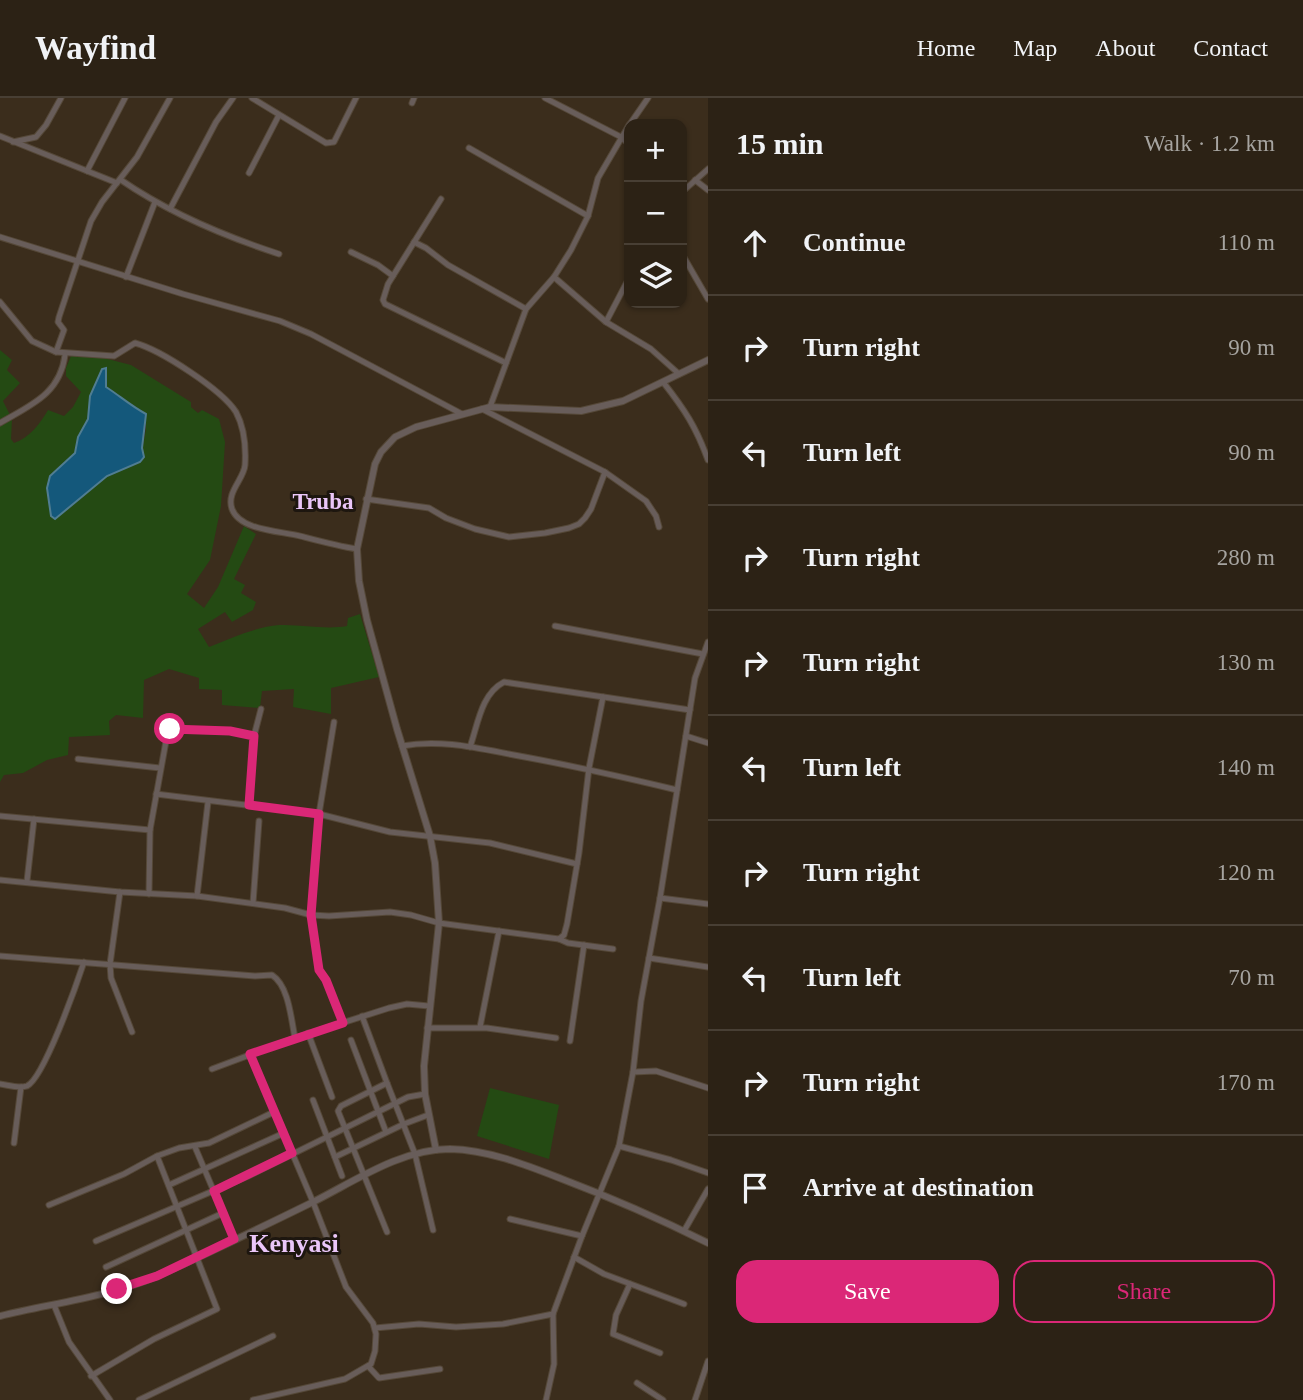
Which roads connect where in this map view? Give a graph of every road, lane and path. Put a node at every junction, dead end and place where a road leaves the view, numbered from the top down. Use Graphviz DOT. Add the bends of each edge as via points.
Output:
graph roads {
  1 [pos="61,98"];
  2 [pos="125,98"];
  3 [pos="170,98"];
  4 [pos="233,98"];
  5 [pos="252,98"];
  6 [pos="356,98"];
  7 [pos="545,98"];
  8 [pos="648,98"];
  9 [pos="554,101"];
  10 [pos="279,115"];
  11 [pos="634,119"];
  12 [pos="624,133"];
  13 [pos="0,136"];
  14 [pos="36,137"];
  15 [pos="621,137"];
  16 [pos="624,140"];
  17 [pos="11,142"];
  18 [pos="468,148"];
  19 [pos="38,152"];
  20 [pos="708,169"];
  21 [pos="87,171"];
  22 [pos="249,173"];
  23 [pos="695,180"];
  24 [pos="119,181"];
  25 [pos="687,187"];
  26 [pos="708,190"];
  27 [pos="440,200"];
  28 [pos="155,202"];
  29 [pos="170,209"];
  30 [pos="589,216"];
  31 [pos="0,237"];
  32 [pos="414,242"];
  33 [pos="351,252"];
  34 [pos="279,254"];
  35 [pos="78,262"];
  36 [pos="687,263"];
  37 [pos="393,276"];
  38 [pos="126,277"];
  39 [pos="554,277"];
  40 [pos="624,288"];
  41 [pos="708,299"];
  42 [pos="0,302"];
  43 [pos="526,309"];
  44 [pos="606,322"];
  45 [pos="56,352"];
  46 [pos="65,355"];
  47 [pos="707,362"];
  48 [pos="506,363"];
  49 [pos="679,374"];
  50 [pos="663,382"];
  51 [pos="491,407"];
  52 [pos="482,410"];
  53 [pos="462,414"];
  54 [pos="0,423"];
  55 [pos="708,460"];
  56 [pos="605,472"];
  57 [pos="366,499"];
  58 [pos="659,527"];
  59 [pos="357,548"];
  60 [pos="555,626"];
  61 [pos="708,642"];
  62 [pos="703,654"];
  63 [pos="603,697"];
  64 [pos="261,709"];
  65 [pos="690,710"];
  66 [pos="334,722"];
  67 [pos="254,736"];
  68 [pos="686,736"];
  69 [pos="708,743"];
  70 [pos="402,746"];
  71 [pos="470,747"];
  72 [pos="78,759"];
  73 [pos="160,768"];
  74 [pos="589,768"];
  75 [pos="677,790"];
  76 [pos="156,794"];
  77 [pos="208,802"];
  78 [pos="249,805"];
  79 [pos="319,814"];
  80 [pos="0,816"];
  81 [pos="34,818"];
  82 [pos="259,821"];
  83 [pos="150,830"];
  84 [pos="430,836"];
  85 [pos="577,864"];
  86 [pos="0,880"];
  87 [pos="27,881"];
  88 [pos="120,892"];
  89 [pos="149,894"];
  90 [pos="197,896"];
  91 [pos="660,898"];
  92 [pos="253,903"];
  93 [pos="708,904"];
  94 [pos="311,915"];
  95 [pos="439,923"];
  96 [pos="499,931"];
  97 [pos="559,939"];
  98 [pos="584,945"];
  99 [pos="613,949"];
  100 [pos="0,956"];
  101 [pos="649,958"];
  102 [pos="84,962"];
  103 [pos="110,964"];
  104 [pos="708,967"];
  105 [pos="429,1006"];
  106 [pos="362,1016"];
  107 [pos="343,1023"];
  108 [pos="480,1027"];
  109 [pos="427,1028"];
  110 [pos="132,1032"];
  111 [pos="307,1033"];
  112 [pos="295,1038"];
  113 [pos="556,1038"];
  114 [pos="351,1040"];
  115 [pos="570,1041"];
  116 [pos="250,1054"];
  117 [pos="212,1069"];
  118 [pos="633,1072"];
  119 [pos="387,1083"];
  120 [pos="0,1084"];
  121 [pos="22,1087"];
  122 [pos="708,1088"];
  123 [pos="370,1091"];
  124 [pos="425,1094"];
  125 [pos="332,1097"];
  126 [pos="313,1100"];
  127 [pos="396,1103"];
  128 [pos="274,1112"];
  129 [pos="378,1112"];
  130 [pos="428,1115"];
  131 [pos="404,1124"];
  132 [pos="345,1129"];
  133 [pos="386,1132"];
  134 [pos="284,1133"];
  135 [pos="328,1137"];
  136 [pos="14,1143"];
  137 [pos="619,1146"];
  138 [pos="195,1147"];
  139 [pos="353,1148"];
  140 [pos="436,1150"];
  141 [pos="292,1153"];
  142 [pos="415,1154"];
  143 [pos="157,1156"];
  144 [pos="335,1157"];
  145 [pos="205,1170"];
  146 [pos="708,1173"];
  147 [pos="365,1175"];
  148 [pos="342,1176"];
  149 [pos="169,1185"];
  150 [pos="708,1189"];
  151 [pos="214,1191"];
  152 [pos="600,1194"];
  153 [pos="313,1202"];
  154 [pos="49,1205"];
  155 [pos="178,1206"];
  156 [pos="223,1213"];
  157 [pos="510,1219"];
  158 [pos="187,1229"];
  159 [pos="433,1230"];
  160 [pos="684,1231"];
  161 [pos="387,1232"];
  162 [pos="582,1236"];
  163 [pos="234,1239"];
  164 [pos="96,1241"];
  165 [pos="708,1242"];
  166 [pos="198,1256"];
  167 [pos="574,1257"];
  168 [pos="106,1267"];
  169 [pos="630,1284"];
  170 [pos="684,1304"];
  171 [pos="54,1305"];
  172 [pos="553,1314"];
  173 [pos="0,1316"];
  174 [pos="375,1328"];
  175 [pos="273,1336"];
  176 [pos="660,1353"];
  177 [pos="708,1361"];
  178 [pos="368,1366"];
  179 [pos="440,1369"];
  180 [pos="91,1376"];
  181 [pos="637,1383"];
  182 [pos="110,1400"];
  183 [pos="139,1400"];
  184 [pos="253,1400"];
  185 [pos="546,1400"];
  186 [pos="663,1400"];
  187 [pos="695,1400"];
  1 -- 14 [label="street"];
  2 -- 21 [label="street"];
  3 -- 24 [label="street"];
  4 -- 29 [label="street"];
  5 -- 10 [label="street"];
  6 -- 10 [label="street" via="330,144"];
  7 -- 9 [label="street"];
  8 -- 11 [label="street"];
  9 -- 15 [label="street"];
  10 -- 22 [label="street"];
  12 -- 15 [label="street"];
  13 -- 17 [label="street"];
  14 -- 17 [label="street"];
  14 -- 19 [label="street"];
  15 -- 16 [label="street"];
  15 -- 30 [label="street" via="598,178"];
  17 -- 19 [label="street"];
  18 -- 30 [label="street"];
  19 -- 21 [label="street"];
  20 -- 23 [label="street"];
  21 -- 24 [label="street"];
  23 -- 25 [label="street"];
  23 -- 26 [label="street"];
  24 -- 28 [label="street"];
  24 -- 35 [label="street" via="91,221"];
  27 -- 32 [label="street"];
  28 -- 29 [label="street"];
  28 -- 38 [label="street"];
  29 -- 34 [label="street"];
  30 -- 39 [label="street"];
  31 -- 35 [label="street"];
  32 -- 37 [label="street"];
  32 -- 43 [label="street"];
  33 -- 37 [label="street"];
  35 -- 38 [label="street"];
  35 -- 45 [label="street" via="59,317 64,330"];
  36 -- 41 [label="street"];
  37 -- 48 [label="street" via="384,292 385,303"];
  38 -- 53 [label="street" via="311,334"];
  39 -- 43 [label="street"];
  39 -- 44 [label="street"];
  40 -- 44 [label="street"];
  42 -- 45 [label="street" via="32,341"];
  43 -- 48 [label="street"];
  44 -- 49 [label="street" via="651,349"];
  45 -- 46 [label="street"];
  46 -- 54 [label="street" via="63,371 53,387"];
  46 -- 59 [label="street" via="114,356 135,343 183,366 223,398 239,420 245,463 234,487 234,512 261,529"];
  47 -- 49 [label="street"];
  48 -- 51 [label="street"];
  49 -- 50 [label="street"];
  50 -- 51 [label="street" via="623,401 581,411"];
  50 -- 55 [label="street" via="688,414"];
  51 -- 52 [label="street"];
  52 -- 53 [label="street"];
  52 -- 56 [label="street"];
  53 -- 57 [label="street" via="395,437 375,464"];
  56 -- 57 [label="street" via="585,518 569,528 545,533 509,537 475,529 429,508"];
  56 -- 58 [label="street" via="646,501"];
  57 -- 59 [label="street"];
  59 -- 70 [label="street" via="362,603"];
  60 -- 62 [label="street"];
  61 -- 62 [label="street"];
  62 -- 65 [label="street"];
  63 -- 65 [label="street"];
  63 -- 71 [label="street" via="504,682 487,696"];
  63 -- 74 [label="street"];
  64 -- 67 [label="street"];
  65 -- 68 [label="street"];
  66 -- 79 [label="street"];
  67 -- 73 [label="street" via="170,729"];
  67 -- 78 [label="street"];
  68 -- 69 [label="street"];
  68 -- 75 [label="street"];
  70 -- 71 [label="street" via="423,742"];
  70 -- 84 [label="street"];
  71 -- 74 [label="street"];
  72 -- 73 [label="street"];
  73 -- 76 [label="street"];
  74 -- 75 [label="street"];
  74 -- 85 [label="street"];
  75 -- 91 [label="street"];
  76 -- 77 [label="street"];
  76 -- 83 [label="street"];
  77 -- 78 [label="street"];
  77 -- 90 [label="street"];
  78 -- 79 [label="street"];
  79 -- 84 [label="street" via="390,832"];
  79 -- 94 [label="street"];
  80 -- 81 [label="street"];
  81 -- 83 [label="street"];
  81 -- 87 [label="street"];
  82 -- 92 [label="street"];
  83 -- 89 [label="street"];
  84 -- 85 [label="street" via="490,843"];
  84 -- 95 [label="street"];
  85 -- 97 [label="street" via="565,933"];
  86 -- 87 [label="street"];
  87 -- 88 [label="street"];
  88 -- 89 [label="street"];
  88 -- 103 [label="street"];
  89 -- 90 [label="street"];
  90 -- 92 [label="street"];
  91 -- 93 [label="street"];
  91 -- 101 [label="street"];
  92 -- 94 [label="street"];
  94 -- 95 [label="street" via="390,912"];
  94 -- 107 [label="street" via="319,970"];
  95 -- 96 [label="street"];
  95 -- 105 [label="street"];
  96 -- 97 [label="street"];
  96 -- 108 [label="street"];
  97 -- 98 [label="street"];
  98 -- 99 [label="street"];
  98 -- 115 [label="street"];
  100 -- 102 [label="street"];
  101 -- 104 [label="street"];
  101 -- 118 [label="street"];
  102 -- 103 [label="street"];
  102 -- 121 [label="street" via="63,1021 33,1082"];
  103 -- 110 [label="street" via="115,991"];
  103 -- 112 [label="street" via="272,975 286,997"];
  105 -- 106 [label="street" via="407,1004"];
  105 -- 109 [label="street"];
  106 -- 107 [label="street"];
  106 -- 119 [label="street"];
  107 -- 111 [label="street"];
  108 -- 109 [label="street"];
  108 -- 113 [label="street"];
  109 -- 124 [label="street"];
  111 -- 112 [label="street"];
  111 -- 125 [label="street"];
  112 -- 116 [label="street"];
  114 -- 123 [label="street"];
  116 -- 117 [label="street"];
  116 -- 128 [label="street"];
  118 -- 122 [label="street" via="656,1071"];
  118 -- 137 [label="street"];
  119 -- 123 [label="street"];
  119 -- 127 [label="street"];
  120 -- 121 [label="street"];
  121 -- 136 [label="street"];
  123 -- 129 [label="street"];
  123 -- 132 [label="street" via="339,1108"];
  124 -- 127 [label="street"];
  124 -- 130 [label="street"];
  126 -- 135 [label="street"];
  127 -- 129 [label="street"];
  127 -- 131 [label="street"];
  128 -- 134 [label="street"];
  128 -- 138 [label="street"];
  129 -- 132 [label="street"];
  129 -- 133 [label="street"];
  130 -- 131 [label="street"];
  130 -- 140 [label="street"];
  131 -- 133 [label="street"];
  131 -- 142 [label="street"];
  132 -- 135 [label="street"];
  132 -- 139 [label="street"];
  133 -- 139 [label="street"];
  134 -- 141 [label="street"];
  134 -- 145 [label="street"];
  135 -- 141 [label="street"];
  135 -- 144 [label="street"];
  137 -- 146 [label="street"];
  137 -- 152 [label="street"];
  138 -- 143 [label="street"];
  138 -- 145 [label="street"];
  139 -- 144 [label="street"];
  139 -- 147 [label="street"];
  140 -- 142 [label="street"];
  140 -- 152 [label="street" via="487,1153"];
  141 -- 151 [label="street"];
  141 -- 153 [label="street"];
  142 -- 147 [label="street"];
  142 -- 159 [label="street"];
  143 -- 149 [label="street"];
  143 -- 154 [label="street"];
  144 -- 148 [label="street"];
  145 -- 149 [label="street"];
  145 -- 151 [label="street"];
  147 -- 153 [label="street"];
  147 -- 161 [label="street"];
  149 -- 155 [label="street"];
  150 -- 160 [label="street"];
  151 -- 155 [label="street"];
  151 -- 156 [label="street"];
  152 -- 160 [label="street"];
  152 -- 162 [label="street"];
  153 -- 163 [label="street"];
  153 -- 174 [label="street" via="346,1287"];
  155 -- 158 [label="street"];
  155 -- 164 [label="street"];
  156 -- 158 [label="street"];
  156 -- 163 [label="street"];
  157 -- 162 [label="street"];
  158 -- 166 [label="street"];
  158 -- 168 [label="street"];
  160 -- 165 [label="street"];
  162 -- 167 [label="street"];
  163 -- 166 [label="street"];
  166 -- 171 [label="street" via="157,1276"];
  166 -- 180 [label="street" via="217,1309"];
  167 -- 169 [label="street"];
  167 -- 172 [label="street"];
  169 -- 170 [label="street"];
  169 -- 176 [label="street" via="613,1334"];
  171 -- 173 [label="street"];
  171 -- 180 [label="street" via="69,1342"];
  172 -- 174 [label="street" via="503,1324"];
  172 -- 185 [label="street" via="553,1369"];
  174 -- 178 [label="street" via="375,1351"];
  175 -- 183 [label="street"];
  177 -- 187 [label="street"];
  178 -- 179 [label="street" via="379,1378"];
  178 -- 184 [label="street" via="345,1379"];
  180 -- 182 [label="street"];
  181 -- 186 [label="street"];
}
